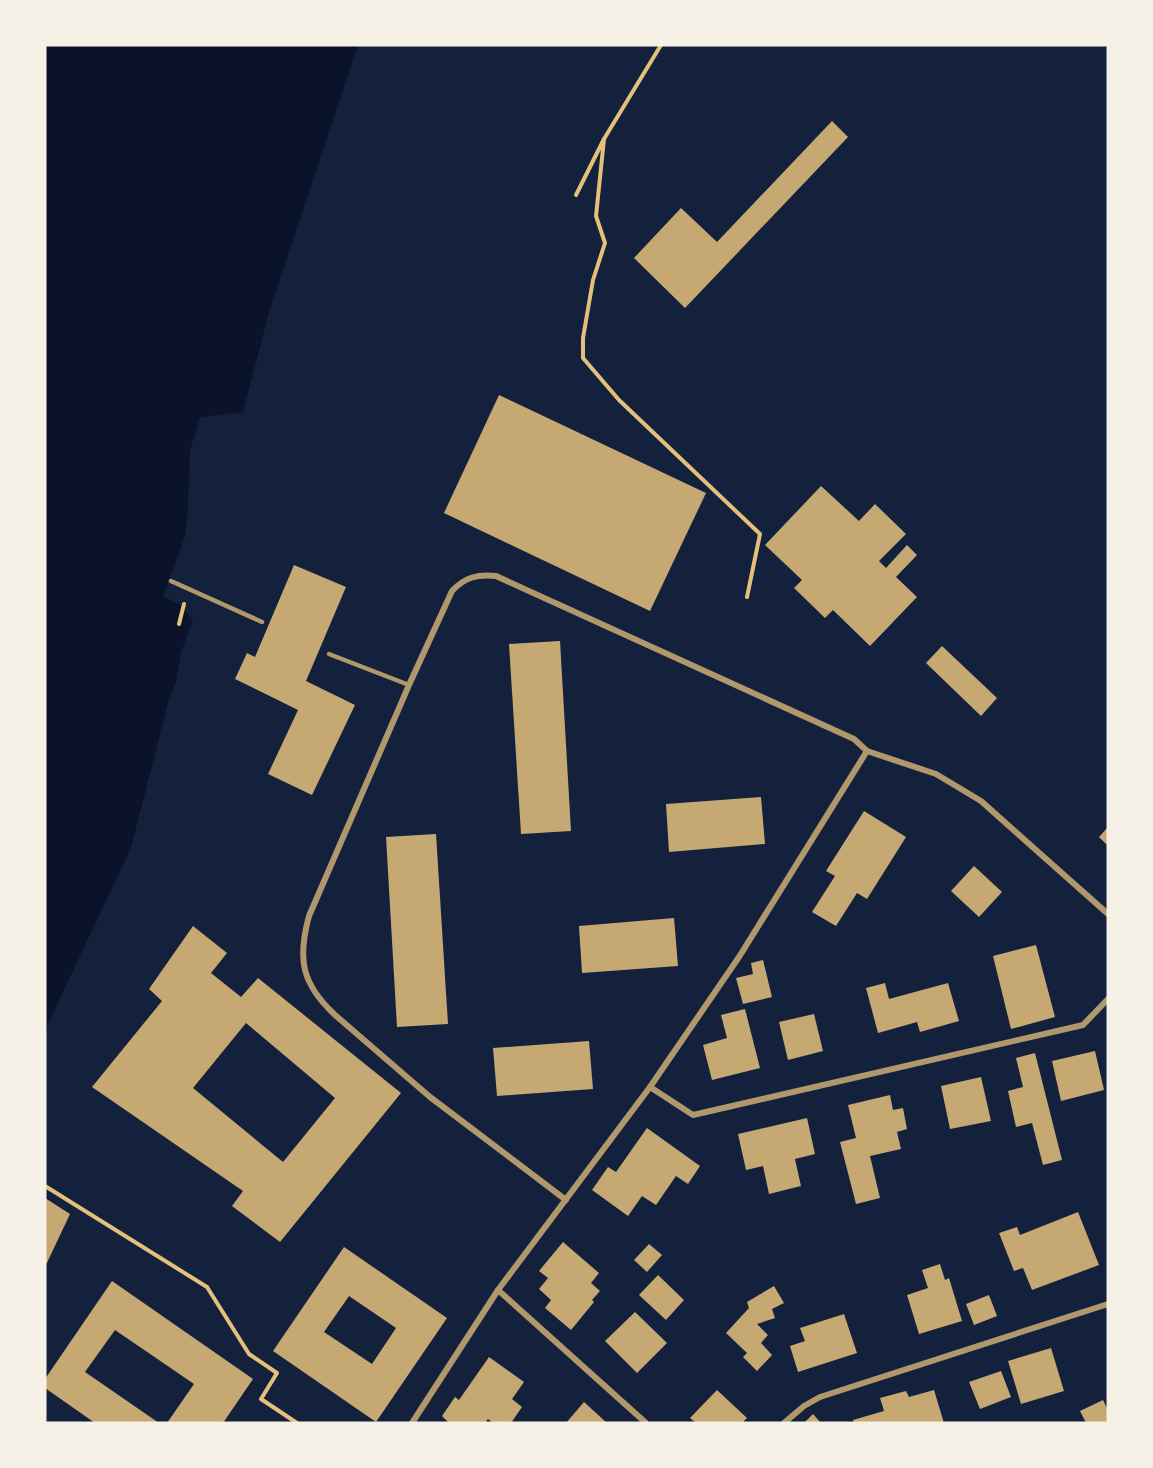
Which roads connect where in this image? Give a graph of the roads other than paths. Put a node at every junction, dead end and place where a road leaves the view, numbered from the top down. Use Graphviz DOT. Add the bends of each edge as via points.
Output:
graph roads {
  1 [pos="171,581"];
  2 [pos="262,621"];
  3 [pos="329,654"];
  4 [pos="409,685"];
  5 [pos="867,751"];
  6 [pos="1108,914"];
  7 [pos="1108,999"];
  8 [pos="650,1088"];
  9 [pos="566,1200"];
  10 [pos="498,1290"];
  11 [pos="1108,1304"];
  12 [pos="412,1423"];
  13 [pos="646,1423"];
  14 [pos="784,1423"];
  1 -- 2 [label="lane"];
  3 -- 4 [label="lane"];
  4 -- 5 [label="street" via="452,591 461,582 483,574 496,576 854,739"];
  4 -- 9 [label="street" via="309,916 303,938 305,972 320,1001 372,1049"];
  5 -- 6 [label="street" via="936,774 981,801"];
  5 -- 8 [label="street" via="739,957"];
  7 -- 8 [label="street" via="1083,1024 693,1115"];
  8 -- 9 [label="street"];
  9 -- 10 [label="street"];
  10 -- 12 [label="street"];
  10 -- 13 [label="street"];
  11 -- 14 [label="street" via="820,1397"];
}
